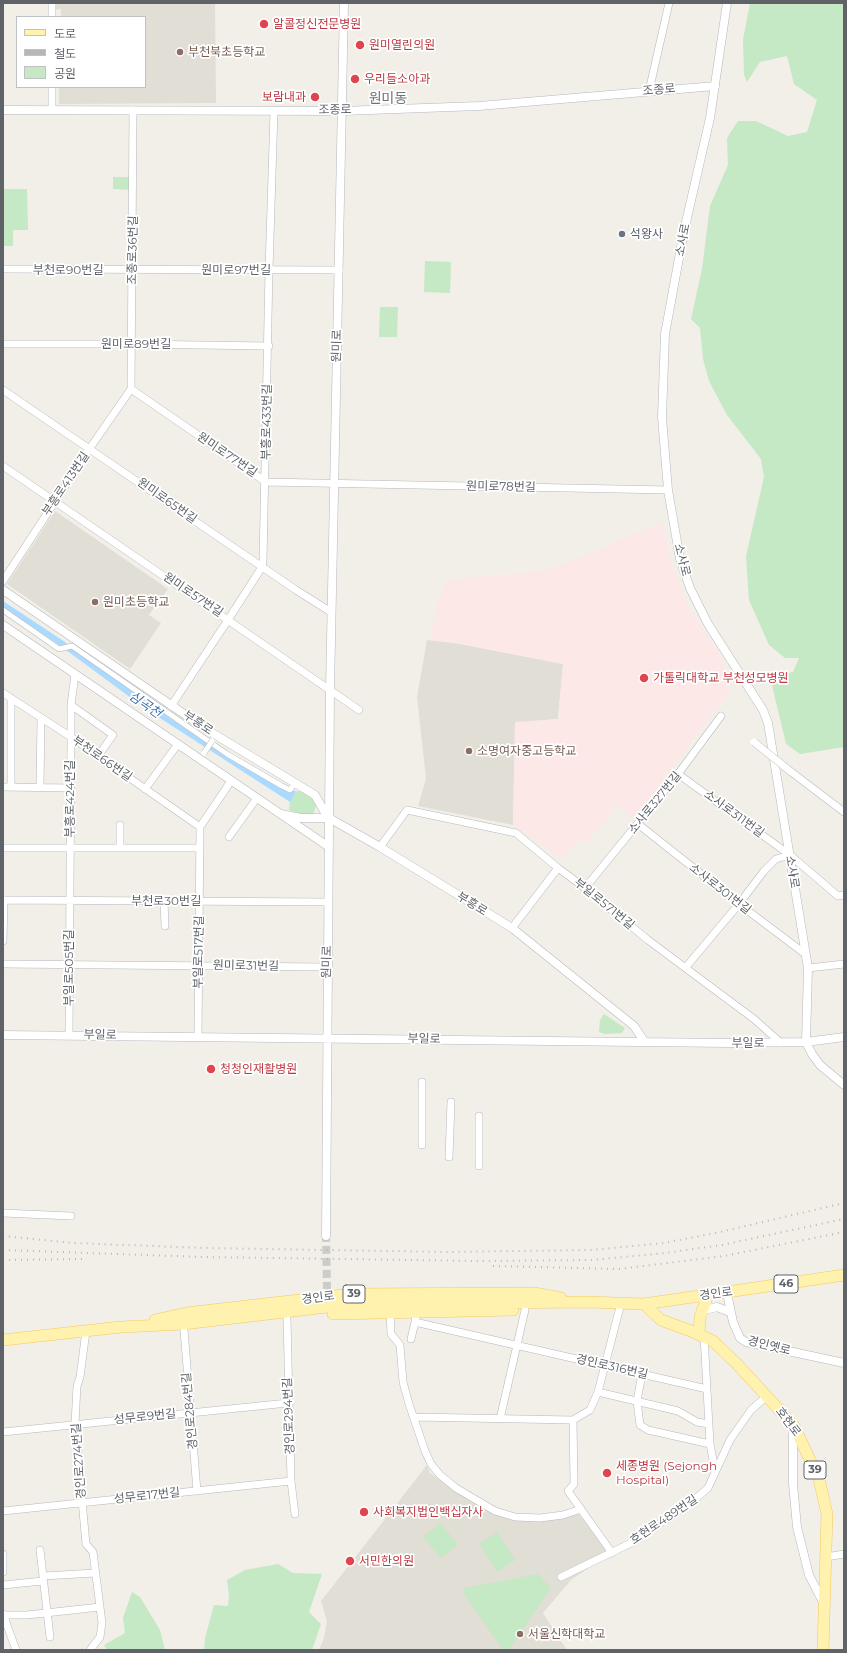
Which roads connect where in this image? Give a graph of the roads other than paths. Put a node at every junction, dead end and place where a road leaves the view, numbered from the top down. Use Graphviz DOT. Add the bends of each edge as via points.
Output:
graph roads {
  1 [pos="52,3"];
  2 [pos="344,3"];
  3 [pos="669,3"];
  4 [pos="727,3"];
  5 [pos="52,16"];
  6 [pos="715,86"];
  7 [pos="52,88"];
  8 [pos="649,91"];
  9 [pos="3,110"];
  10 [pos="52,110"];
  11 [pos="133,110"];
  12 [pos="274,111"];
  13 [pos="342,111"];
  14 [pos="3,269"];
  15 [pos="132,270"];
  16 [pos="269,270"];
  17 [pos="339,270"];
  18 [pos="3,344"];
  19 [pos="132,344"];
  20 [pos="268,346"];
  21 [pos="131,389"];
  22 [pos="3,390"];
  23 [pos="90,448"];
  24 [pos="3,466"];
  25 [pos="266,482"];
  26 [pos="334,483"];
  27 [pos="668,490"];
  28 [pos="55,502"];
  29 [pos="262,567"];
  30 [pos="3,580"];
  31 [pos="3,590"];
  32 [pos="3,610"];
  33 [pos="332,612"];
  34 [pos="228,620"];
  35 [pos="3,625"];
  36 [pos="75,674"];
  37 [pos="330,689"];
  38 [pos="3,693"];
  39 [pos="11,698"];
  40 [pos="71,705"];
  41 [pos="171,706"];
  42 [pos="359,710"];
  43 [pos="722,716"];
  44 [pos="41,718"];
  45 [pos="71,737"];
  46 [pos="214,738"];
  47 [pos="754,742"];
  48 [pos="178,744"];
  49 [pos="98,756"];
  50 [pos="202,756"];
  51 [pos="678,774"];
  52 [pos="231,781"];
  53 [pos="293,786"];
  54 [pos="7,787"];
  55 [pos="40,788"];
  56 [pos="70,788"];
  57 [pos="146,789"];
  58 [pos="257,798"];
  59 [pos="844,812"];
  60 [pos="281,814"];
  61 [pos="329,818"];
  62 [pos="638,824"];
  63 [pos="120,825"];
  64 [pos="200,827"];
  65 [pos="228,836"];
  66 [pos="328,847"];
  67 [pos="380,847"];
  68 [pos="3,848"];
  69 [pos="70,848"];
  70 [pos="120,848"];
  71 [pos="200,848"];
  72 [pos="790,855"];
  73 [pos="558,868"];
  74 [pos="585,888"];
  75 [pos="844,895"];
  76 [pos="3,900"];
  77 [pos="70,901"];
  78 [pos="164,901"];
  79 [pos="200,901"];
  80 [pos="328,902"];
  81 [pos="739,904"];
  82 [pos="164,926"];
  83 [pos="512,928"];
  84 [pos="3,940"];
  85 [pos="804,953"];
  86 [pos="3,964"];
  87 [pos="69,964"];
  88 [pos="844,964"];
  89 [pos="199,965"];
  90 [pos="327,967"];
  91 [pos="686,967"];
  92 [pos="808,968"];
  93 [pos="3,1034"];
  94 [pos="69,1035"];
  95 [pos="198,1037"];
  96 [pos="327,1037"];
  97 [pos="844,1037"];
  98 [pos="644,1041"];
  99 [pos="806,1042"];
  100 [pos="782,1043"];
  101 [pos="422,1082"];
  102 [pos="844,1085"];
  103 [pos="451,1102"];
  104 [pos="479,1116"];
  105 [pos="422,1145"];
  106 [pos="449,1157"];
  107 [pos="479,1166"];
  108 [pos="3,1213"];
  109 [pos="71,1216"];
  110 [pos="326,1236"];
  111 [pos="844,1275"];
  112 [pos="727,1293"];
  113 [pos="708,1295"];
  114 [pos="565,1298"];
  115 [pos="588,1302"];
  116 [pos="337,1303"];
  117 [pos="621,1303"];
  118 [pos="644,1304"];
  119 [pos="314,1306"];
  120 [pos="525,1310"];
  121 [pos="701,1311"];
  122 [pos="730,1312"];
  123 [pos="390,1313"];
  124 [pos="415,1317"];
  125 [pos="287,1319"];
  126 [pos="121,1327"];
  127 [pos="86,1330"];
  128 [pos="184,1330"];
  129 [pos="702,1335"];
  130 [pos="3,1340"];
  131 [pos="411,1340"];
  132 [pos="517,1345"];
  133 [pos="844,1363"];
  134 [pos="605,1365"];
  135 [pos="642,1374"];
  136 [pos="707,1389"];
  137 [pos="598,1392"];
  138 [pos="767,1396"];
  139 [pos="637,1401"];
  140 [pos="288,1403"];
  141 [pos="190,1413"];
  142 [pos="414,1417"];
  143 [pos="500,1419"];
  144 [pos="573,1420"];
  145 [pos="74,1424"];
  146 [pos="709,1424"];
  147 [pos="794,1426"];
  148 [pos="3,1432"];
  149 [pos="710,1444"];
  150 [pos="715,1471"];
  151 [pos="291,1481"];
  152 [pos="197,1491"];
  153 [pos="82,1502"];
  154 [pos="581,1509"];
  155 [pos="3,1511"];
  156 [pos="295,1514"];
  157 [pos="40,1550"];
  158 [pos="612,1553"];
  159 [pos="4,1554"];
  160 [pos="844,1554"];
  161 [pos="826,1557"];
  162 [pos="3,1572"];
  163 [pos="96,1573"];
  164 [pos="561,1576"];
  165 [pos="43,1578"];
  166 [pos="3,1585"];
  167 [pos="824,1604"];
  168 [pos="100,1607"];
  169 [pos="47,1613"];
  170 [pos="3,1614"];
  171 [pos="50,1637"];
  172 [pos="16,1650"];
  173 [pos="90,1650"];
  174 [pos="823,1650"];
  1 -- 5 [label="street"];
  2 -- 13 [label="street, 원미로"];
  3 -- 8 [label="street"];
  4 -- 6 [label="street, 소사로"];
  6 -- 8 [label="street, 조종로"];
  6 -- 27 [label="street, 소사로" via="664,334 662,417"];
  7 -- 10 [label="street"];
  8 -- 13 [label="street, 조종로" via="479,106"];
  9 -- 10 [label="street, 조종로"];
  10 -- 11 [label="street, 조종로"];
  11 -- 12 [label="street, 조종로"];
  11 -- 15 [label="street, 조종로36번길"];
  12 -- 13 [label="street, 조종로"];
  12 -- 16 [label="street, 부흥로433번길"];
  13 -- 17 [label="street, 원미로"];
  14 -- 15 [label="street, 부천로90번길"];
  15 -- 16 [label="street, 원미로97번길"];
  15 -- 19 [label="street, 조종로36번길"];
  16 -- 17 [label="street, 원미로97번길"];
  16 -- 20 [label="street, 부흥로433번길"];
  17 -- 26 [label="street, 원미로"];
  18 -- 19 [label="street, 원미로89번길"];
  19 -- 20 [label="street, 원미로89번길"];
  19 -- 21 [label="street, 조종로36번길"];
  20 -- 25 [label="street, 부흥로433번길"];
  21 -- 23 [label="street, 부흥로413번길"];
  21 -- 25 [label="street, 원미로77번길"];
  22 -- 23 [label="street, 원미로65번길"];
  23 -- 28 [label="street, 부흥로413번길"];
  23 -- 29 [label="street, 원미로65번길"];
  24 -- 28 [label="street, 원미로57번길"];
  25 -- 26 [label="street, 원미로77번길"];
  25 -- 29 [label="street, 부흥로433번길"];
  26 -- 27 [label="street, 원미로78번길"];
  26 -- 33 [label="street, 원미로"];
  27 -- 72 [label="street, 소사로" via="680,559 690,588 708,624 763,710 768,723"];
  28 -- 30 [label="street, 부흥로413번길"];
  28 -- 34 [label="street, 원미로57번길"];
  29 -- 33 [label="street, 원미로65번길"];
  29 -- 34 [label="street, 부흥로433번길"];
  31 -- 41 [label="street, 부흥로"];
  32 -- 53 [label="street" via="59,649 72,646 233,757 290,790"];
  33 -- 37 [label="street, 원미로"];
  34 -- 37 [label="street, 원미로57번길"];
  34 -- 41 [label="street, 부흥로433번길"];
  35 -- 36 [label="street, 부흥로"];
  36 -- 40 [label="street, 부흥로424번길"];
  36 -- 48 [label="street, 부흥로"];
  37 -- 42 [label="street"];
  37 -- 61 [label="street, 원미로"];
  38 -- 39 [label="street, 부천로66번길"];
  39 -- 44 [label="street, 부천로66번길"];
  39 -- 54 [label="street"];
  40 -- 45 [label="street, 부흥로424번길"];
  40 -- 49 [label="street" via="113,735"];
  41 -- 46 [label="street, 부흥로"];
  43 -- 51 [label="street, 소사로327번길"];
  44 -- 45 [label="street, 부천로66번길"];
  44 -- 55 [label="street"];
  45 -- 49 [label="street, 부천로66번길"];
  45 -- 56 [label="street, 부흥로424번길"];
  46 -- 50 [label="street, bridge"];
  46 -- 61 [label="street, 부흥로" via="314,795"];
  47 -- 59 [label="street, bridge"];
  48 -- 50 [label="street, 부흥로"];
  48 -- 57 [label="street"];
  49 -- 57 [label="street, 부천로66번길"];
  50 -- 52 [label="street, 부흥로"];
  51 -- 62 [label="street, 소사로327번길"];
  51 -- 72 [label="street, 소사로311번길"];
  52 -- 58 [label="street, 부흥로"];
  52 -- 64 [label="street"];
  54 -- 55 [label="street"];
  55 -- 56 [label="street"];
  56 -- 69 [label="street, 부흥로424번길"];
  57 -- 64 [label="street, 부천로66번길"];
  58 -- 60 [label="street, 부흥로"];
  58 -- 65 [label="street"];
  60 -- 61 [label="street, 부흥로" via="301,818"];
  60 -- 66 [label="street, 부흥로"];
  61 -- 66 [label="street, 원미로"];
  61 -- 67 [label="street, 부흥로"];
  62 -- 74 [label="street, 소사로327번길"];
  62 -- 81 [label="street, 소사로301번길"];
  63 -- 70 [label="street"];
  64 -- 71 [label="street, 부일로517번길"];
  66 -- 80 [label="street, 원미로"];
  67 -- 73 [label="street, 부일로571번길" via="407,810 516,833"];
  67 -- 83 [label="street, 부흥로"];
  68 -- 69 [label="street"];
  69 -- 70 [label="street"];
  69 -- 77 [label="street, 부흥로424번길"];
  70 -- 71 [label="street"];
  71 -- 79 [label="street, 부일로517번길"];
  72 -- 75 [label="street, 소사로311번길" via="838,896"];
  72 -- 81 [label="street" via="776,859"];
  72 -- 85 [label="street, 소사로"];
  73 -- 74 [label="street, 부일로571번길"];
  73 -- 83 [label="street"];
  74 -- 91 [label="street, 부일로571번길" via="648,940"];
  76 -- 77 [label="street, 부천로30번길"];
  76 -- 84 [label="street"];
  77 -- 78 [label="street, 부천로30번길"];
  77 -- 87 [label="street, 부일로505번길"];
  78 -- 79 [label="street, 부천로30번길"];
  78 -- 82 [label="street"];
  79 -- 80 [label="street, 부천로30번길"];
  79 -- 89 [label="street, 부일로517번길"];
  80 -- 90 [label="street, 원미로"];
  81 -- 85 [label="street, 소사로301번길"];
  81 -- 91 [label="street"];
  83 -- 98 [label="street, 부흥로" via="634,1026"];
  85 -- 92 [label="street, 소사로"];
  86 -- 87 [label="street, 원미로31번길"];
  87 -- 89 [label="street, 원미로31번길"];
  87 -- 94 [label="street, 부일로505번길"];
  88 -- 92 [label="street"];
  89 -- 90 [label="street, 원미로31번길"];
  89 -- 95 [label="street, 부일로517번길"];
  90 -- 96 [label="street, 원미로"];
  91 -- 100 [label="street, 부일로571번길"];
  92 -- 99 [label="street, 소사로"];
  93 -- 94 [label="street, 부일로"];
  94 -- 95 [label="street, 부일로"];
  95 -- 96 [label="street, 부일로"];
  96 -- 98 [label="street, 부일로"];
  96 -- 110 [label="street, 원미로"];
  97 -- 99 [label="street, 부일로"];
  98 -- 100 [label="street, 부일로"];
  99 -- 100 [label="street, 부일로"];
  99 -- 102 [label="street" via="820,1065"];
  101 -- 105 [label="street"];
  103 -- 106 [label="street"];
  104 -- 107 [label="street"];
  108 -- 109 [label="street"];
  111 -- 112 [label="main road, 경인로 / 46"];
  112 -- 113 [label="main road, 경인로 / 46"];
  112 -- 122 [label="street, 경인옛로"];
  113 -- 118 [label="main road, 경인로 / 46"];
  113 -- 121 [label="main road"];
  114 -- 115 [label="main road, 경인로 / 39"];
  114 -- 116 [label="street"];
  114 -- 126 [label="main road, 경인로 / 39" via="534,1292 352,1294 186,1313"];
  115 -- 117 [label="main road, 경인로 / 39"];
  115 -- 120 [label="main road, 경인로 / 39" via="558,1310"];
  115 -- 126 [label="main road, 경인로 / 39" via="372,1304 183,1324"];
  117 -- 118 [label="main road, 경인로 / 39"];
  117 -- 134 [label="street"];
  118 -- 129 [label="main road, 호현로 / 39" via="661,1320"];
  119 -- 126 [label="street"];
  120 -- 124 [label="main road, 경인로 / 39"];
  120 -- 132 [label="street"];
  121 -- 122 [label="street" via="717,1307"];
  121 -- 129 [label="main road" via="698,1325"];
  122 -- 133 [label="street, 경인옛로" via="736,1331 746,1342"];
  123 -- 124 [label="main road, 경인로 / 39"];
  123 -- 125 [label="main road, 경인로 / 39" via="330,1314"];
  123 -- 142 [label="street" via="390,1334 400,1345 403,1382"];
  124 -- 131 [label="street"];
  124 -- 132 [label="street, 경인로"];
  125 -- 128 [label="main road, 경인로 / 39"];
  125 -- 140 [label="street, 경인로294번길"];
  126 -- 127 [label="main road, 경인로 / 39"];
  126 -- 128 [label="main road, 경인로 / 39"];
  127 -- 130 [label="main road, 경인로 / 39"];
  127 -- 145 [label="street, 경인로274번길"];
  128 -- 141 [label="street, 경인로284번길"];
  129 -- 136 [label="street"];
  129 -- 138 [label="main road, 호현로 / 39" via="713,1341"];
  132 -- 134 [label="street, 경인로316번길"];
  132 -- 143 [label="street"];
  134 -- 135 [label="street, 경인로316번길"];
  134 -- 137 [label="street"];
  135 -- 136 [label="street, 경인로316번길"];
  135 -- 139 [label="street"];
  136 -- 146 [label="street"];
  137 -- 139 [label="street"];
  137 -- 144 [label="street" via="590,1410"];
  138 -- 147 [label="main road, 호현로 / 39"];
  138 -- 150 [label="street, 호현로489번길" via="740,1423"];
  139 -- 146 [label="street" via="678,1411 697,1422"];
  139 -- 149 [label="street" via="640,1425 648,1430"];
  140 -- 141 [label="street, 성무로9번길"];
  140 -- 151 [label="street, 경인로294번길"];
  141 -- 145 [label="street, 성무로9번길"];
  141 -- 152 [label="street, 경인로284번길"];
  142 -- 143 [label="street"];
  142 -- 154 [label="street" via="425,1451 440,1475 456,1488 495,1511 516,1517 540,1518 563,1515"];
  143 -- 144 [label="street"];
  144 -- 154 [label="street" via="574,1484 568,1491"];
  145 -- 148 [label="street, 성무로9번길"];
  145 -- 153 [label="street, 경인로274번길"];
  146 -- 149 [label="street"];
  147 -- 161 [label="main road, 호현로 / 39" via="819,1479 827,1514"];
  147 -- 167 [label="street" via="793,1484 797,1527 809,1575"];
  149 -- 150 [label="street"];
  150 -- 158 [label="street, 호현로489번길" via="708,1488 694,1500"];
  151 -- 152 [label="street, 성무로17번길"];
  151 -- 156 [label="street, 경인로294번길"];
  152 -- 153 [label="street, 성무로17번길"];
  153 -- 155 [label="street, 성무로17번길"];
  153 -- 163 [label="street, 경인로274번길" via="86,1544 93,1552"];
  154 -- 158 [label="street"];
  157 -- 165 [label="street"];
  158 -- 164 [label="street, 호현로489번길"];
  159 -- 162 [label="street"];
  160 -- 161 [label="street"];
  161 -- 167 [label="main road, 호현로 / 39"];
  163 -- 165 [label="street"];
  163 -- 168 [label="street"];
  165 -- 166 [label="street"];
  165 -- 169 [label="street"];
  167 -- 174 [label="main road, 호현로 / 39"];
  168 -- 169 [label="street"];
  168 -- 173 [label="street" via="102,1630"];
  169 -- 170 [label="street"];
  169 -- 171 [label="street"];
  170 -- 172 [label="street"];
}
